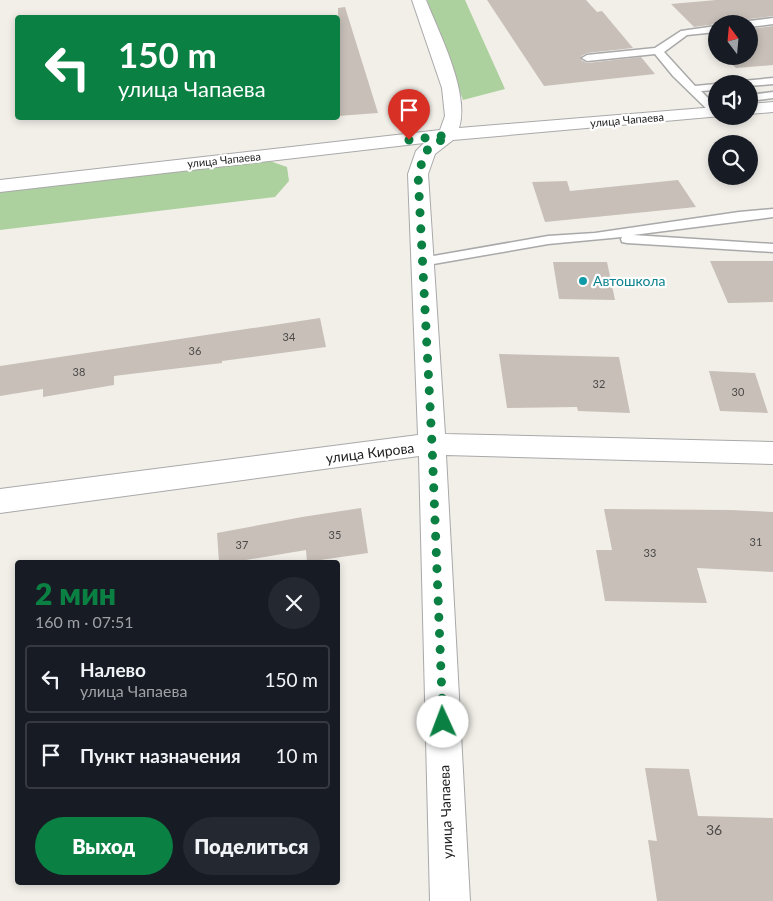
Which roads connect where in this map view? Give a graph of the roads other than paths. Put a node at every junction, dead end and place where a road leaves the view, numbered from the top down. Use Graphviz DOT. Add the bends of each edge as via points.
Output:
graph roads {
  1 [pos="419,0"];
  2 [pos="773,22"];
  3 [pos="758,23"];
  4 [pos="708,29"];
  5 [pos="658,50"];
  6 [pos="587,58"];
  7 [pos="773,81"];
  8 [pos="758,82"];
  9 [pos="708,88"];
  10 [pos="694,89"];
  11 [pos="773,95"];
  12 [pos="758,97"];
  13 [pos="708,102"];
  14 [pos="773,107"];
  15 [pos="708,108"];
  16 [pos="758,109"];
  17 [pos="448,135"];
  18 [pos="0,186"];
  19 [pos="773,212"];
  20 [pos="595,238"];
  21 [pos="773,248"];
  22 [pos="422,262"];
  23 [pos="432,444"];
  24 [pos="773,453"];
  25 [pos="0,501"];
  26 [pos="450,901"];
  1 -- 17 [label="street" via="451,88 454,116"];
  2 -- 3 [label="lane"];
  4 -- 5 [label="lane" via="684,32"];
  5 -- 6 [label="lane"];
  5 -- 10 [label="lane"];
  7 -- 8 [label="lane"];
  9 -- 10 [label="lane"];
  10 -- 13 [label="lane"];
  11 -- 12 [label="lane"];
  14 -- 16 [label="street"];
  15 -- 17 [label="street, улица Чапаева"];
  17 -- 18 [label="street, улица Чапаева"];
  17 -- 22 [label="street, улица Чапаева" via="426,151 418,174"];
  19 -- 20 [label="lane"];
  20 -- 21 [label="lane"];
  20 -- 22 [label="lane" via="548,240"];
  22 -- 23 [label="street, улица Чапаева"];
  23 -- 24 [label="street, улица Кирова"];
  23 -- 25 [label="street, улица Кирова"];
  23 -- 26 [label="street, улица Чапаева"];
}
